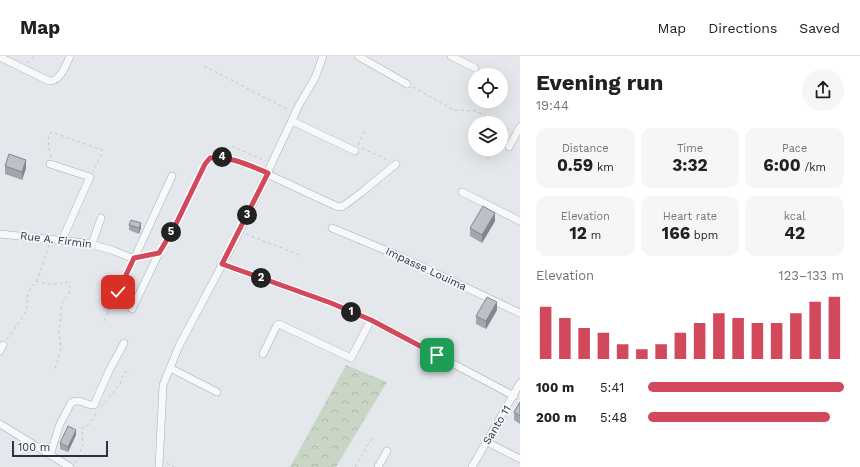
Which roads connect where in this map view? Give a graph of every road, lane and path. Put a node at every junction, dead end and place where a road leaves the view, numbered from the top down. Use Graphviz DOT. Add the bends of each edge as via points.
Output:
graph roads {
  1 [pos="34,56"];
  2 [pos="70,56"];
  3 [pos="323,56"];
  4 [pos="358,56"];
  5 [pos="451,56"];
  6 [pos="0,57"];
  7 [pos="19,66"];
  8 [pos="204,66"];
  9 [pos="475,68"];
  10 [pos="407,84"];
  11 [pos="295,113"];
  12 [pos="485,116"];
  13 [pos="292,121"];
  14 [pos="520,127"];
  15 [pos="508,129"];
  16 [pos="365,130"];
  17 [pos="516,134"];
  18 [pos="232,146"];
  19 [pos="510,147"];
  20 [pos="355,151"];
  21 [pos="272,163"];
  22 [pos="50,164"];
  23 [pos="396,164"];
  24 [pos="267,173"];
  25 [pos="172,176"];
  26 [pos="90,177"];
  27 [pos="462,192"];
  28 [pos="101,218"];
  29 [pos="520,221"];
  30 [pos="332,228"];
  31 [pos="240,231"];
  32 [pos="0,234"];
  33 [pos="51,239"];
  34 [pos="62,240"];
  35 [pos="92,244"];
  36 [pos="159,253"];
  37 [pos="302,256"];
  38 [pos="134,258"];
  39 [pos="222,264"];
  40 [pos="36,281"];
  41 [pos="132,309"];
  42 [pos="520,313"];
  43 [pos="371,320"];
  44 [pos="104,321"];
  45 [pos="124,343"];
  46 [pos="2,348"];
  47 [pos="262,354"];
  48 [pos="170,368"];
  49 [pos="55,369"];
  50 [pos="131,370"];
  51 [pos="520,383"];
  52 [pos="217,392"];
  53 [pos="514,396"];
  54 [pos="0,424"];
  55 [pos="373,436"];
  56 [pos="487,442"];
  57 [pos="387,451"];
  58 [pos="50,455"];
  59 [pos="160,458"];
  60 [pos="520,459"];
  61 [pos="71,467"];
  62 [pos="159,467"];
  63 [pos="174,467"];
  64 [pos="355,467"];
  65 [pos="378,467"];
  66 [pos="472,467"];
  1 -- 7 [label="path"];
  2 -- 7 [label="street" via="61,73 53,81"];
  3 -- 11 [label="street" via="315,78"];
  4 -- 10 [label="street"];
  5 -- 9 [label="street"];
  6 -- 7 [label="street"];
  8 -- 11 [label="path"];
  10 -- 12 [label="path" via="454,110 477,111"];
  11 -- 13 [label="street"];
  13 -- 20 [label="street"];
  13 -- 21 [label="street"];
  14 -- 17 [label="street"];
  15 -- 17 [label="path"];
  16 -- 23 [label="path" via="358,146"];
  17 -- 19 [label="street"];
  18 -- 21 [label="path"];
  21 -- 24 [label="street"];
  22 -- 26 [label="street"];
  22 -- 26 [label="path" via="48,142 51,132 102,150"];
  23 -- 24 [label="street" via="342,207"];
  24 -- 31 [label="street"];
  24 -- 36 [label="path" via="222,156 210,158"];
  25 -- 38 [label="street"];
  26 -- 34 [label="street"];
  27 -- 29 [label="street"];
  28 -- 35 [label="street"];
  30 -- 42 [label="street, Impasse Louima" via="404,258"];
  31 -- 37 [label="path"];
  31 -- 39 [label="street"];
  32 -- 33 [label="street, Rue A. Firmin"];
  33 -- 34 [label="street, Rue A. Firmin"];
  33 -- 40 [label="path" via="46,260"];
  34 -- 35 [label="street, Rue A. Firmin"];
  35 -- 38 [label="street, Rue A. Firmin"];
  36 -- 38 [label="path"];
  36 -- 41 [label="street"];
  38 -- 44 [label="path"];
  39 -- 43 [label="street"];
  39 -- 48 [label="street"];
  40 -- 46 [label="path" via="29,290 28,305 23,317"];
  40 -- 49 [label="path" via="49,284 69,283 69,294 61,307 58,332 61,349"];
  43 -- 47 [label="street" via="351,358 279,324"];
  43 -- 53 [label="street"];
  45 -- 58 [label="street" via="108,371 94,405 79,400 71,403 60,424"];
  48 -- 52 [label="street"];
  48 -- 59 [label="street" via="163,384"];
  50 -- 61 [label="path" via="124,373 120,384 88,425 82,428 83,445"];
  51 -- 53 [label="street, Santo 11"];
  53 -- 56 [label="street, Santo 11"];
  54 -- 58 [label="street"];
  55 -- 64 [label="path"];
  56 -- 60 [label="street"];
  56 -- 66 [label="street, Santo 11"];
  57 -- 65 [label="street"];
  58 -- 61 [label="street"];
  59 -- 62 [label="street"];
  59 -- 63 [label="path"];
}
